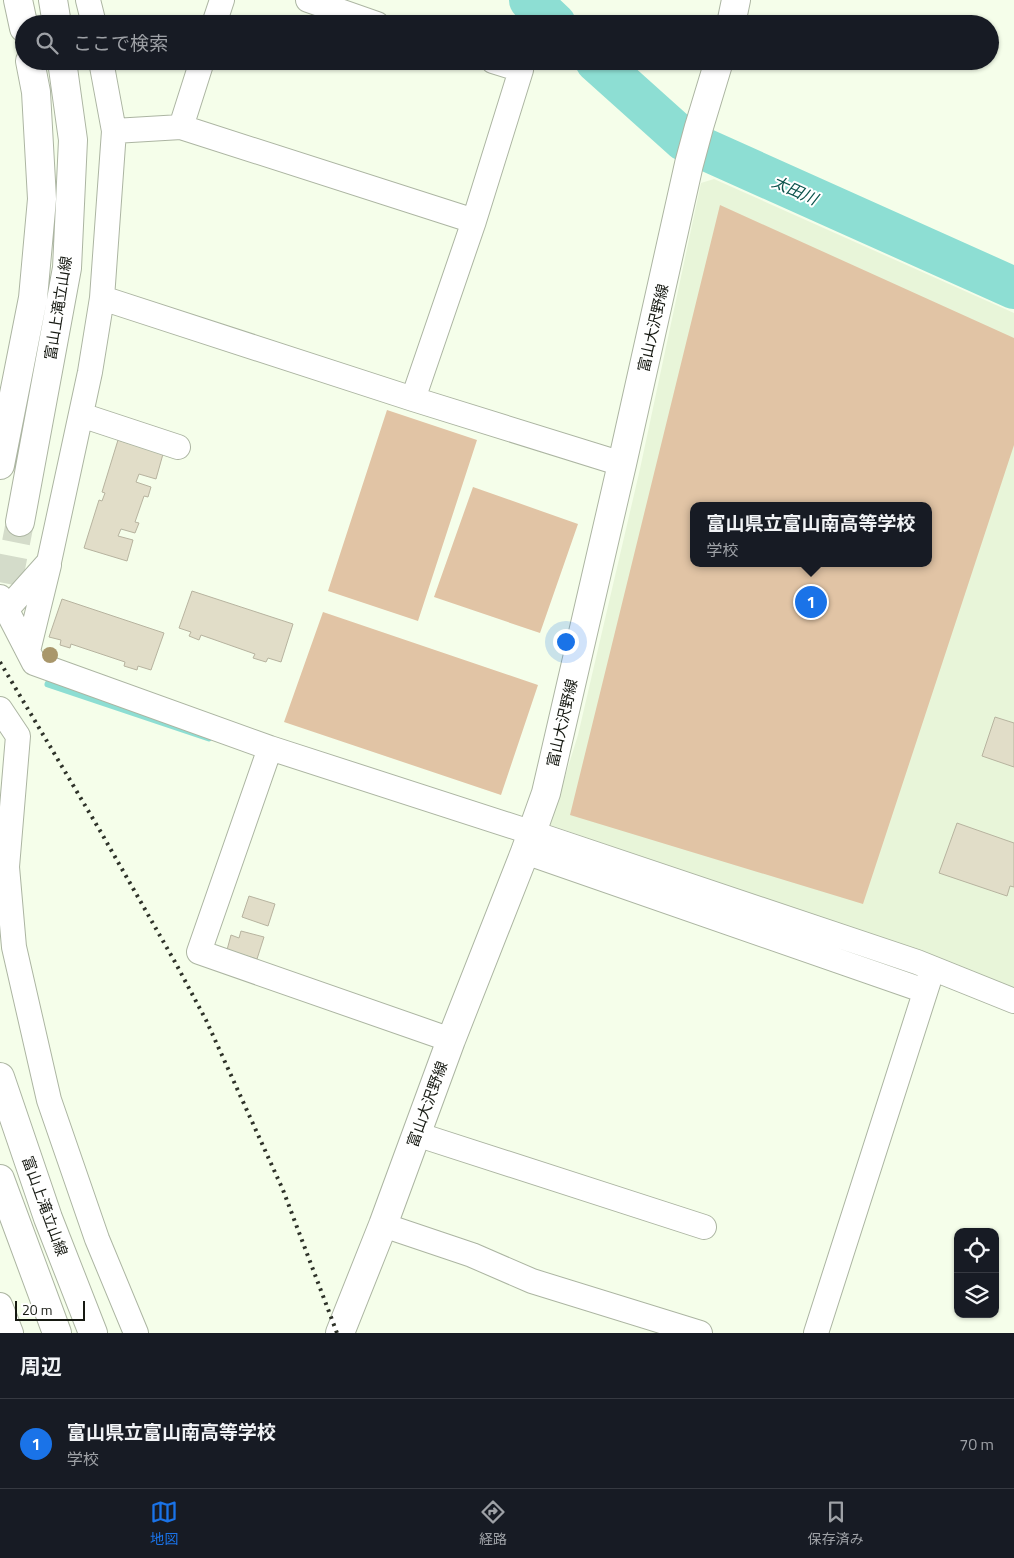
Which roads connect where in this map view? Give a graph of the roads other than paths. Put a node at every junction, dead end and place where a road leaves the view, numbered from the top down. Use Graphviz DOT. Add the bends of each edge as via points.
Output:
graph roads {
  1 [pos="18,0"];
  2 [pos="53,0"];
  3 [pos="88,0"];
  4 [pos="222,0"];
  5 [pos="308,0"];
  6 [pos="736,0"];
  7 [pos="21,15"];
  8 [pos="56,15"];
  9 [pos="92,15"];
  10 [pos="217,15"];
  11 [pos="350,15"];
  12 [pos="733,15"];
  13 [pos="32,70"];
  14 [pos="63,70"];
  15 [pos="103,70"];
  16 [pos="199,70"];
  17 [pos="521,70"];
  18 [pos="716,70"];
  19 [pos="181,127"];
  20 [pos="114,131"];
  21 [pos="474,221"];
  22 [pos="102,298"];
  23 [pos="414,399"];
  24 [pos="81,414"];
  25 [pos="178,447"];
  26 [pos="622,464"];
  27 [pos="0,465"];
  28 [pos="20,522"];
  29 [pos="49,562"];
  30 [pos="4,603"];
  31 [pos="28,651"];
  32 [pos="0,708"];
  33 [pos="270,748"];
  34 [pos="529,842"];
  35 [pos="933,969"];
  36 [pos="925,991"];
  37 [pos="1014,1001"];
  38 [pos="451,1040"];
  39 [pos="0,1077"];
  40 [pos="416,1134"];
  41 [pos="0,1179"];
  42 [pos="383,1225"];
  43 [pos="704,1227"];
  44 [pos="0,1305"];
  45 [pos="11,1333"];
  46 [pos="57,1333"];
  47 [pos="93,1333"];
  48 [pos="136,1333"];
  49 [pos="340,1333"];
  50 [pos="700,1333"];
  51 [pos="816,1333"];
  1 -- 7 [label="main road"];
  2 -- 8 [label="main road"];
  3 -- 9 [label="street"];
  4 -- 10 [label="street"];
  5 -- 11 [label="street"];
  6 -- 12 [label="main road"];
  13 -- 27 [label="main road, 富山上滝立山線" via="36,92 42,199 33,298"];
  14 -- 28 [label="main road, 富山上滝立山線" via="73,140 67,268"];
  15 -- 20 [label="street"];
  16 -- 19 [label="street"];
  17 -- 21 [label="street"];
  18 -- 26 [label="main road, 富山大沢野線" via="689,164"];
  19 -- 20 [label="street"];
  19 -- 21 [label="street"];
  20 -- 22 [label="street"];
  21 -- 23 [label="street"];
  22 -- 23 [label="street"];
  22 -- 24 [label="street"];
  23 -- 26 [label="street"];
  24 -- 25 [label="street"];
  24 -- 29 [label="street"];
  26 -- 34 [label="main road, 富山大沢野線" via="546,794"];
  29 -- 30 [label="street"];
  29 -- 31 [label="street"];
  30 -- 31 [label="street"];
  31 -- 33 [label="street" via="34,663"];
  32 -- 48 [label="street" via="18,736 7,867 14,946 49,1100 97,1239"];
  33 -- 34 [label="street"];
  33 -- 38 [label="street" via="199,952"];
  34 -- 35 [label="street"];
  34 -- 36 [label="street"];
  34 -- 38 [label="main road, 富山大沢野線"];
  35 -- 36 [label="street"];
  35 -- 37 [label="street"];
  36 -- 51 [label="street"];
  38 -- 40 [label="main road, 富山大沢野線"];
  39 -- 47 [label="main road, 富山上滝立山線" via="48,1218"];
  40 -- 42 [label="main road, 富山大沢野線"];
  40 -- 43 [label="street"];
  41 -- 46 [label="main road"];
  42 -- 49 [label="main road, 富山大沢野線"];
  42 -- 50 [label="street" via="472,1255 532,1281"];
  44 -- 45 [label="street"];
}
